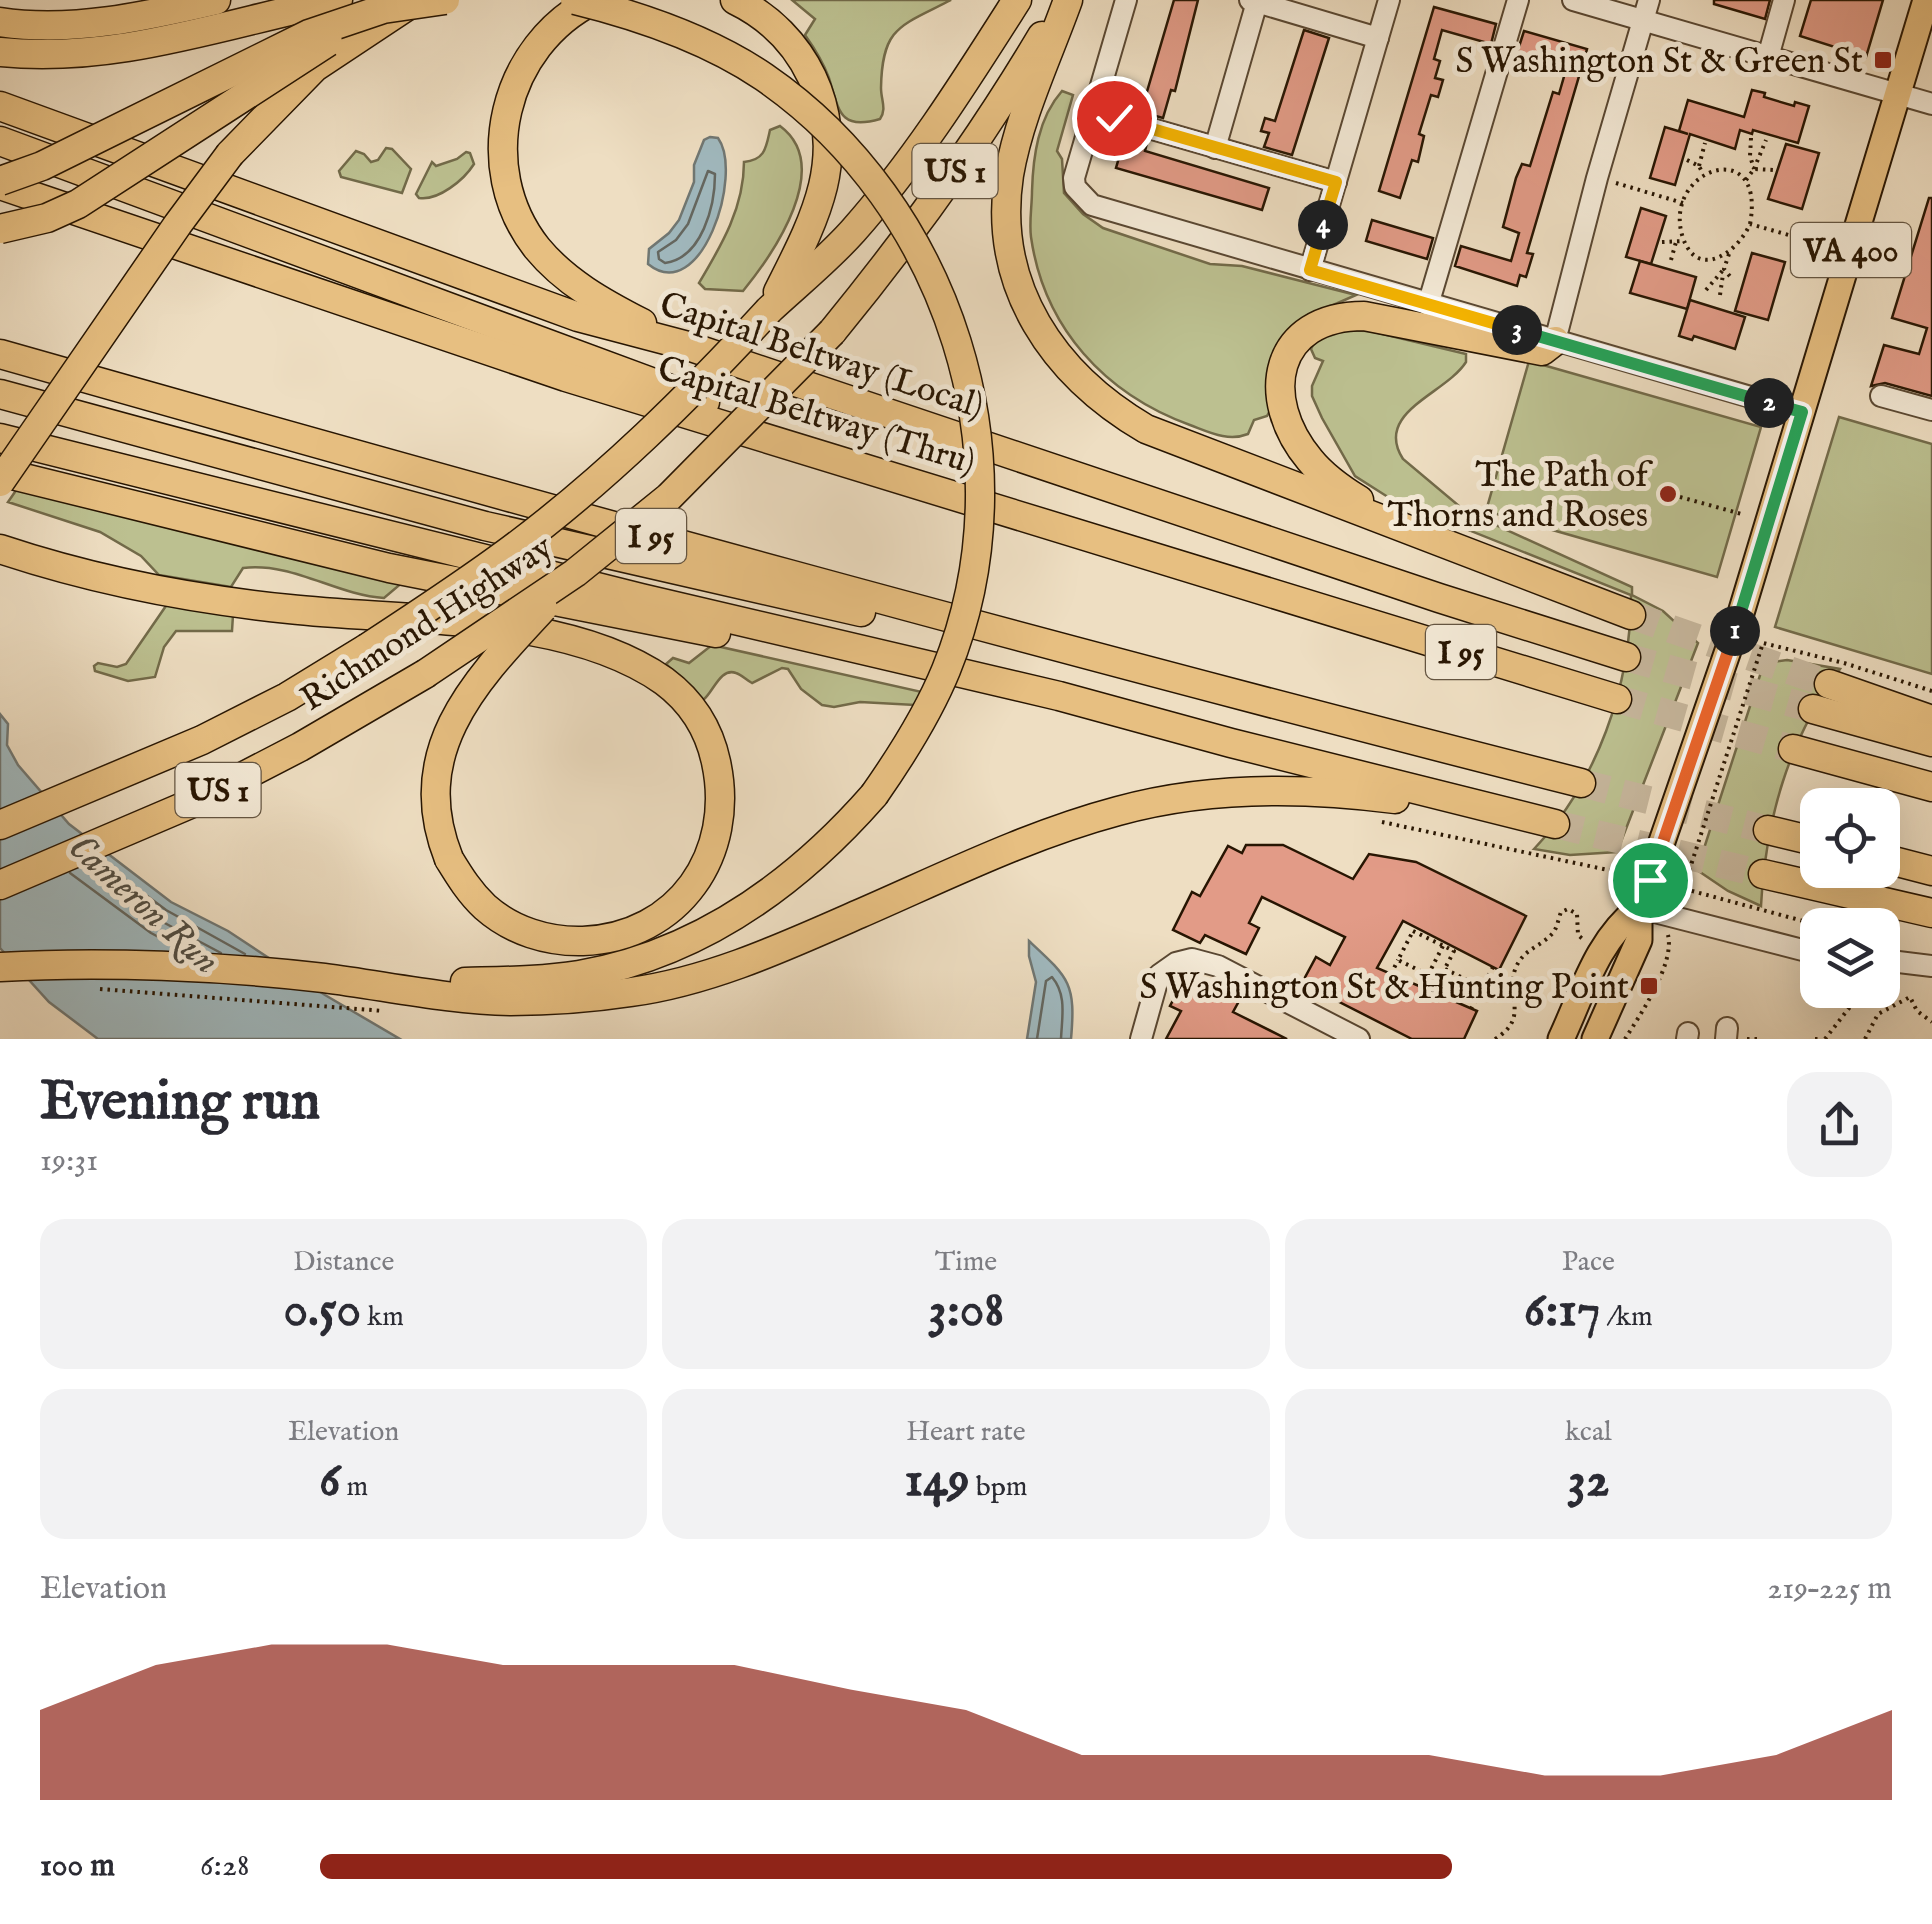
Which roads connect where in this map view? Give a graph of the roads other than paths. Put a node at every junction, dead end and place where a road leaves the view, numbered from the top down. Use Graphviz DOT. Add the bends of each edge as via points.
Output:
graph roads {
  1 [pos="216,0"];
  2 [pos="338,0"];
  3 [pos="413,0"];
  4 [pos="444,0"];
  5 [pos="573,0"];
  6 [pos="594,0"];
  7 [pos="735,0"];
  8 [pos="1017,0"];
  9 [pos="1066,0"];
  10 [pos="1126,0"];
  11 [pos="1389,0"];
  12 [pos="1518,0"];
  13 [pos="1573,0"];
  14 [pos="1784,0"];
  15 [pos="1926,0"];
  16 [pos="1253,1"];
  17 [pos="1646,10"];
  18 [pos="0,22"];
  19 [pos="1378,38"];
  20 [pos="0,52"];
  21 [pos="1768,57"];
  22 [pos="1898,94"];
  23 [pos="1932,104"];
  24 [pos="0,106"];
  25 [pos="1093,112"];
  26 [pos="0,141"];
  27 [pos="1215,148"];
  28 [pos="1336,182"];
  29 [pos="0,183"];
  30 [pos="0,230"];
  31 [pos="1310,270"];
  32 [pos="1428,304"];
  33 [pos="770,310"];
  34 [pos="1555,341"];
  35 [pos="688,346"];
  36 [pos="0,354"];
  37 [pos="0,394"];
  38 [pos="1881,396"];
  39 [pos="1932,410"];
  40 [pos="1802,412"];
  41 [pos="0,438"];
  42 [pos="0,472"];
  43 [pos="0,482"];
  44 [pos="931,487"];
  45 [pos="1399,524"];
  46 [pos="0,549"];
  47 [pos="576,573"];
  48 [pos="1631,615"];
  49 [pos="861,648"];
  50 [pos="1626,657"];
  51 [pos="1829,684"];
  52 [pos="1617,700"];
  53 [pos="1813,709"];
  54 [pos="1302,712"];
  55 [pos="1932,720"];
  56 [pos="1932,742"];
  57 [pos="1793,749"];
  58 [pos="1581,783"];
  59 [pos="1932,787"];
  60 [pos="0,825"];
  61 [pos="1768,830"];
  62 [pos="1800,838"];
  63 [pos="1900,863"];
  64 [pos="1932,871"];
  65 [pos="1763,874"];
  66 [pos="0,886"];
  67 [pos="1639,908"];
  68 [pos="1932,913"];
  69 [pos="1800,949"];
  70 [pos="1900,962"];
  71 [pos="1932,966"];
  72 [pos="0,967"];
  73 [pos="323,978"];
  74 [pos="1141,1039"];
  75 [pos="1359,1039"];
  76 [pos="1562,1039"];
  77 [pos="1595,1039"];
  1 -- 18 [label="highway" via="101,22"];
  2 -- 20 [label="highway" via="107,51"];
  3 -- 30 [label="highway, bridge" via="285,67 78,204"];
  3 -- 43 [label="highway, bridge" via="315,68 242,140"];
  4 -- 29 [label="highway, bridge" via="383,9 310,34"];
  5 -- 73 [label="highway, bridge" via="658,24 761,75 855,157 903,219 942,294 975,426 978,516 964,613 933,698 874,794 802,869 723,922 662,950 540,980"];
  6 -- 35 [label="highway" via="541,41 514,85 504,128 505,179 522,225 556,268 588,293"];
  7 -- 33 [label="highway" via="798,50 828,130 818,201"];
  8 -- 33 [label="highway, US 1" via="898,178"];
  9 -- 45 [label="highway" via="1019,137 1007,198 1016,275 1039,330 1081,383 1146,429"];
  9 -- 47 [label="highway, Richmond Highway / US 1, bridge" via="981,134 832,332 707,461"];
  10 -- 25 [label="street"];
  11 -- 19 [label="street"];
  12 -- 32 [label="street"];
  13 -- 17 [label="street"];
  14 -- 21 [label="street"];
  15 -- 22 [label="main road, VA 400"];
  16 -- 19 [label="street"];
  16 -- 27 [label="street"];
  17 -- 21 [label="street"];
  17 -- 34 [label="street"];
  19 -- 28 [label="street"];
  21 -- 22 [label="street"];
  22 -- 23 [label="street"];
  22 -- 40 [label="main road, VA 400"];
  24 -- 35 [label="highway, Capital Beltway (Local) / I 95" via="578,318"];
  25 -- 27 [label="street"];
  25 -- 31 [label="street" via="1074,178 1087,202"];
  26 -- 44 [label="highway"];
  27 -- 28 [label="street"];
  28 -- 31 [label="street"];
  29 -- 44 [label="highway, Capital Beltway (Thru) / I 95" via="566,377"];
  31 -- 32 [label="street"];
  32 -- 34 [label="street"];
  33 -- 60 [label="highway, Richmond Highway / US 1, bridge" via="576,498 443,598 287,697"];
  34 -- 40 [label="street"];
  34 -- 45 [label="highway" via="1542,351 1343,316 1306,330 1292,345 1280,396 1294,437 1336,485"];
  35 -- 50 [label="highway, Capital Beltway (Local) / I 95"];
  36 -- 54 [label="highway, I 95"];
  37 -- 54 [label="highway" via="645,564"];
  38 -- 39 [label="street"];
  40 -- 67 [label="main road, VA 400"];
  41 -- 49 [label="highway, I 95"];
  42 -- 49 [label="highway" via="389,568 804,650"];
  44 -- 52 [label="highway, Capital Beltway (Thru) / I 95"];
  45 -- 48 [label="highway"];
  46 -- 47 [label="highway, bridge" via="218,600 428,619 489,626 505,629 521,631 537,634 553,636 613,654 667,684 687,702 712,745 721,792 715,842 693,884 654,921 626,934 572,941 519,929 475,898 439,833 434,780 463,703 501,652 514,639 526,626"];
  47 -- 66 [label="highway, Richmond Highway / US 1, bridge" via="425,674 300,746 190,804"];
  49 -- 73 [label="highway, I 95" via="1556,824 1362,795 1235,792 1160,801 1076,823 700,978 637,992 508,1001"];
  51 -- 55 [label="highway"];
  53 -- 56 [label="highway"];
  54 -- 58 [label="highway, I 95"];
  57 -- 59 [label="highway"];
  61 -- 62 [label="highway"];
  63 -- 64 [label="highway"];
  65 -- 68 [label="highway"];
  67 -- 69 [label="street"];
  67 -- 76 [label="main road, VA 400" via="1602,948"];
  67 -- 77 [label="main road, VA 400" via="1639,940"];
  70 -- 71 [label="street"];
  72 -- 73 [label="highway" via="122,966"];
  74 -- 75 [label="street" via="1159,975 1192,959"];
}
